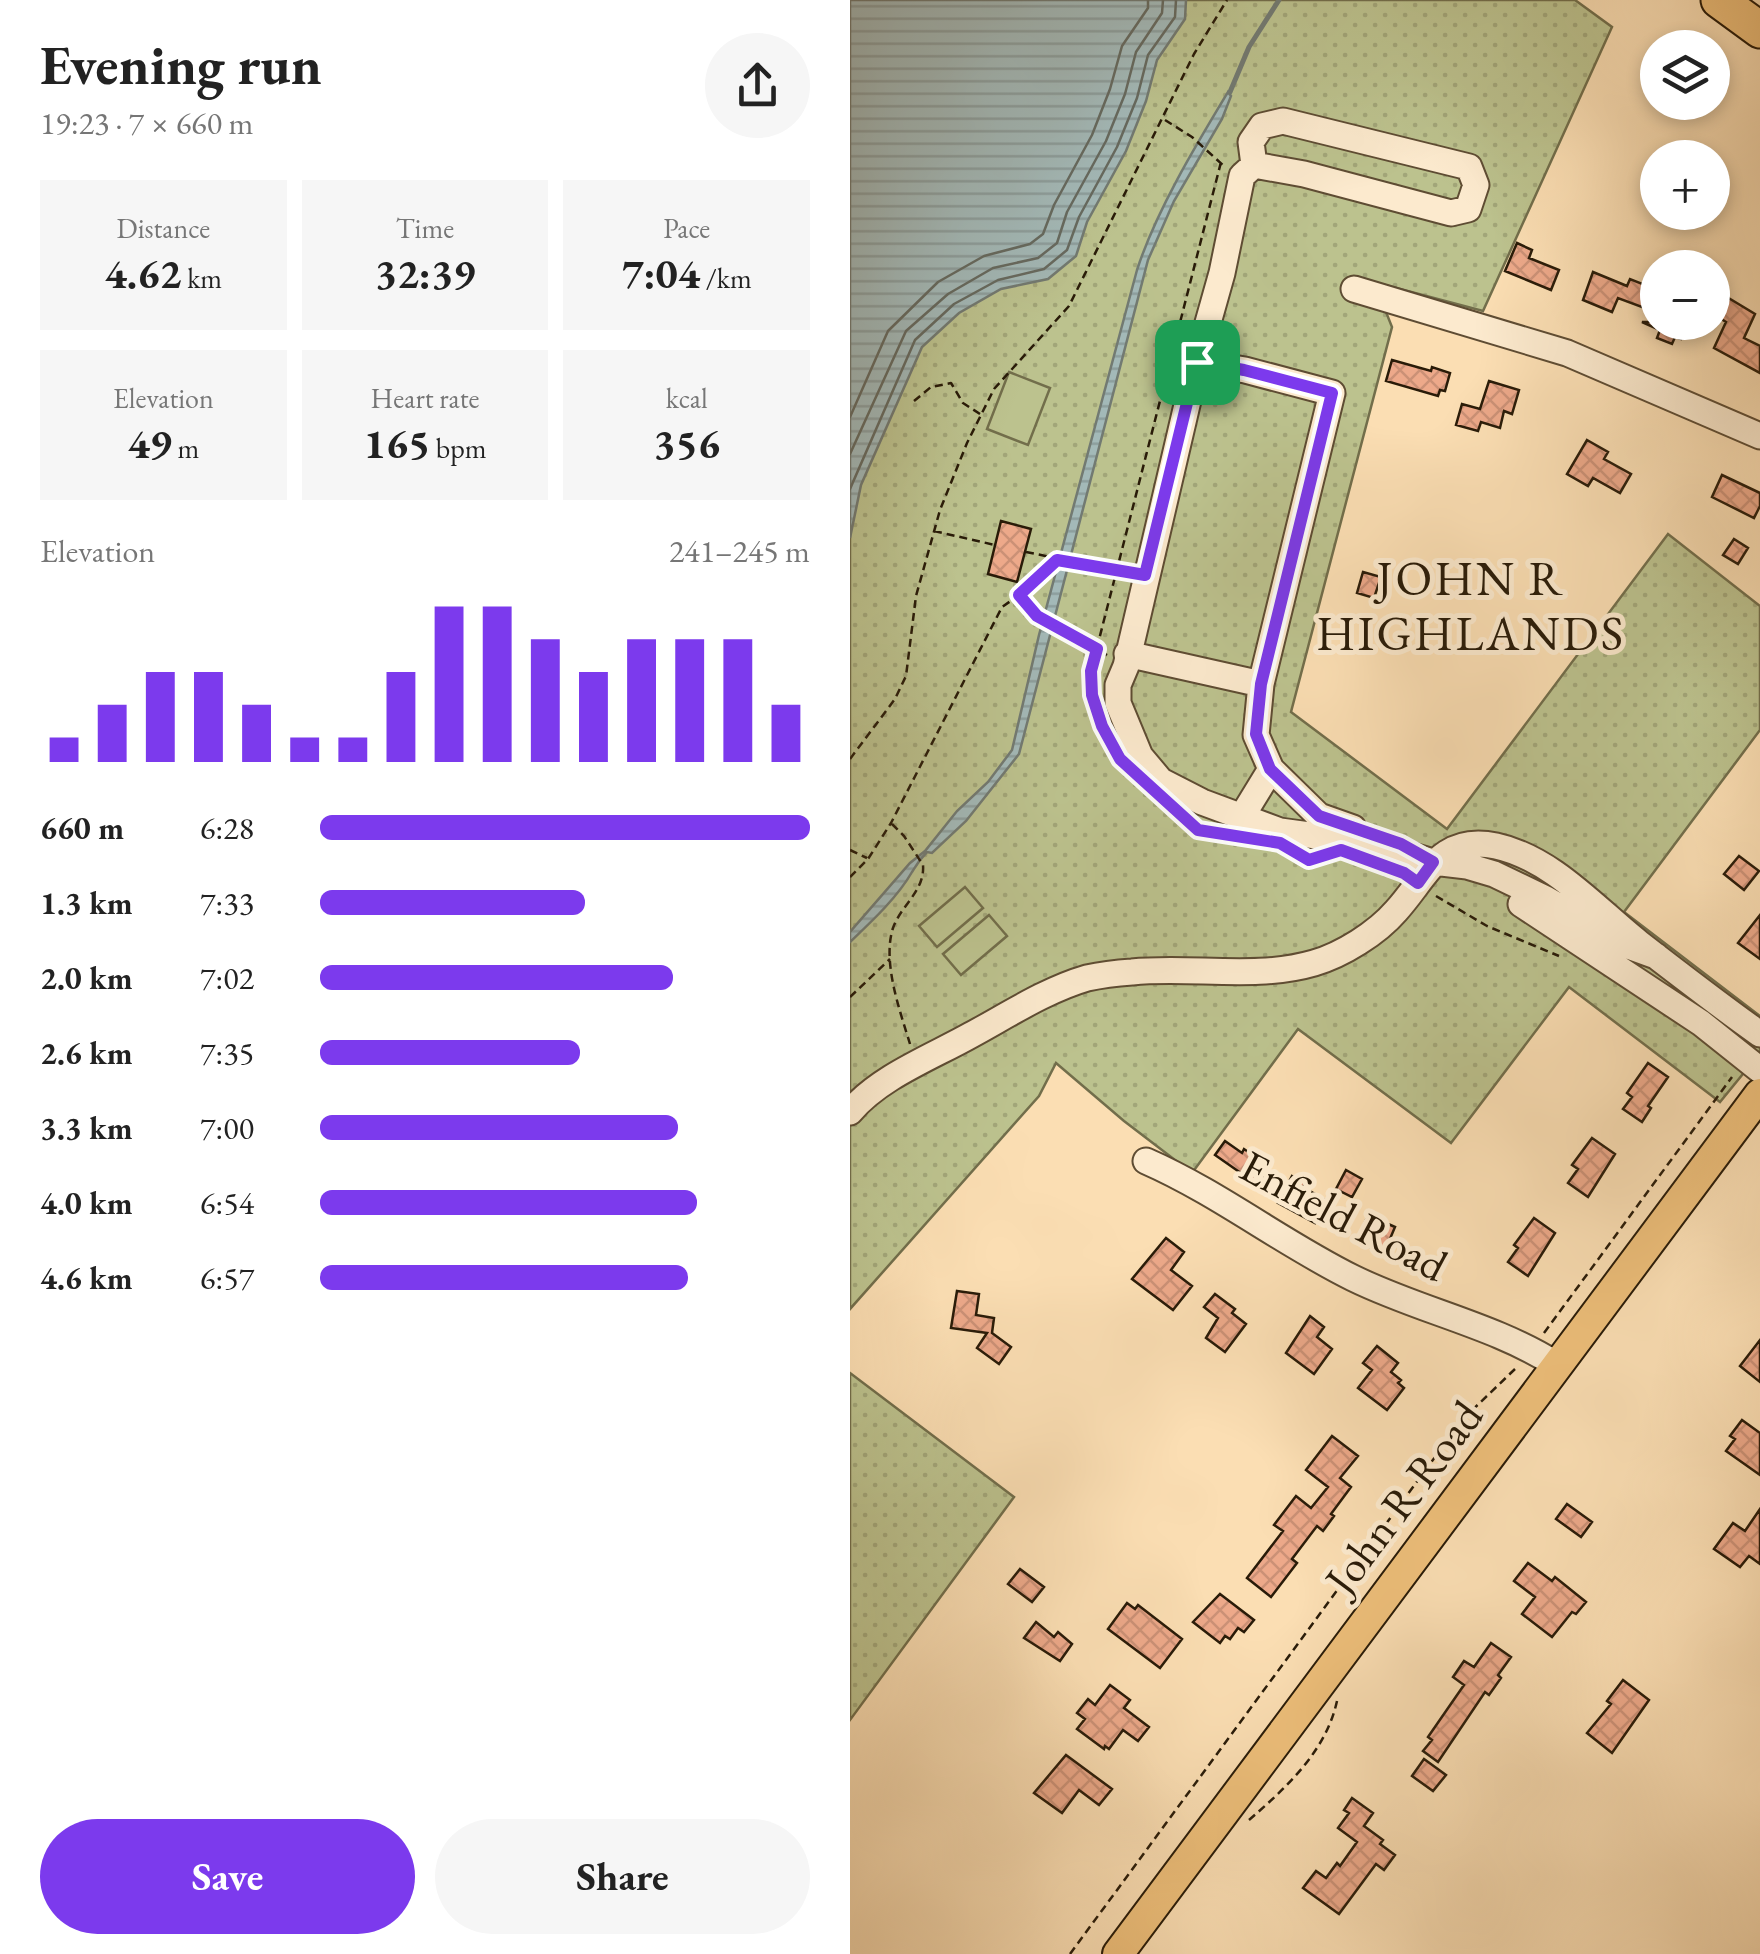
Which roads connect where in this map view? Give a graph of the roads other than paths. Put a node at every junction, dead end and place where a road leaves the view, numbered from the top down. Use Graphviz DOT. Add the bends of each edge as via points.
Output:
graph roads {
  1 [pos="1719,0"];
  2 [pos="1760,30"];
  3 [pos="1254,166"];
  4 [pos="1354,288"];
  5 [pos="1197,362"];
  6 [pos="1760,436"];
  7 [pos="1126,660"];
  8 [pos="1261,684"];
  9 [pos="1270,769"];
  10 [pos="1241,818"];
  11 [pos="1504,848"];
  12 [pos="1425,873"];
  13 [pos="1494,874"];
  14 [pos="1619,954"];
  15 [pos="1656,956"];
  16 [pos="1760,1034"];
  17 [pos="1748,1071"];
  18 [pos="1760,1094"];
  19 [pos="850,1112"];
  20 [pos="1146,1161"];
  21 [pos="1557,1365"];
  22 [pos="1118,1954"];
  1 -- 2 [label="highway"];
  3 -- 3 [label="street" via="1451,214 1468,209 1476,185 1469,167 1284,121 1262,126 1251,142"];
  3 -- 5 [label="street" via="1242,176"];
  4 -- 6 [label="street" via="1567,353"];
  5 -- 7 [label="street"];
  5 -- 8 [label="street" via="1332,393"];
  7 -- 8 [label="street"];
  7 -- 10 [label="street" via="1118,703 1140,756 1161,780"];
  8 -- 9 [label="street" via="1256,734"];
  9 -- 10 [label="street"];
  9 -- 12 [label="street" via="1319,816 1401,844"];
  10 -- 12 [label="street" via="1280,831 1368,843"];
  11 -- 12 [label="street" via="1454,846"];
  11 -- 13 [label="street"];
  11 -- 15 [label="street" via="1566,882"];
  12 -- 13 [label="street" via="1467,866"];
  12 -- 14 [label="street" via="1518,902"];
  12 -- 19 [label="street" via="1394,913 1361,940 1314,963 1086,978 917,1065"];
  13 -- 14 [label="street" via="1546,899"];
  14 -- 15 [label="street"];
  14 -- 17 [label="street"];
  15 -- 16 [label="street"];
  18 -- 21 [label="main road, John R Road"];
  20 -- 21 [label="street, Enfield Road" via="1357,1280 1514,1340"];
  21 -- 22 [label="main road, John R Road"];
}
